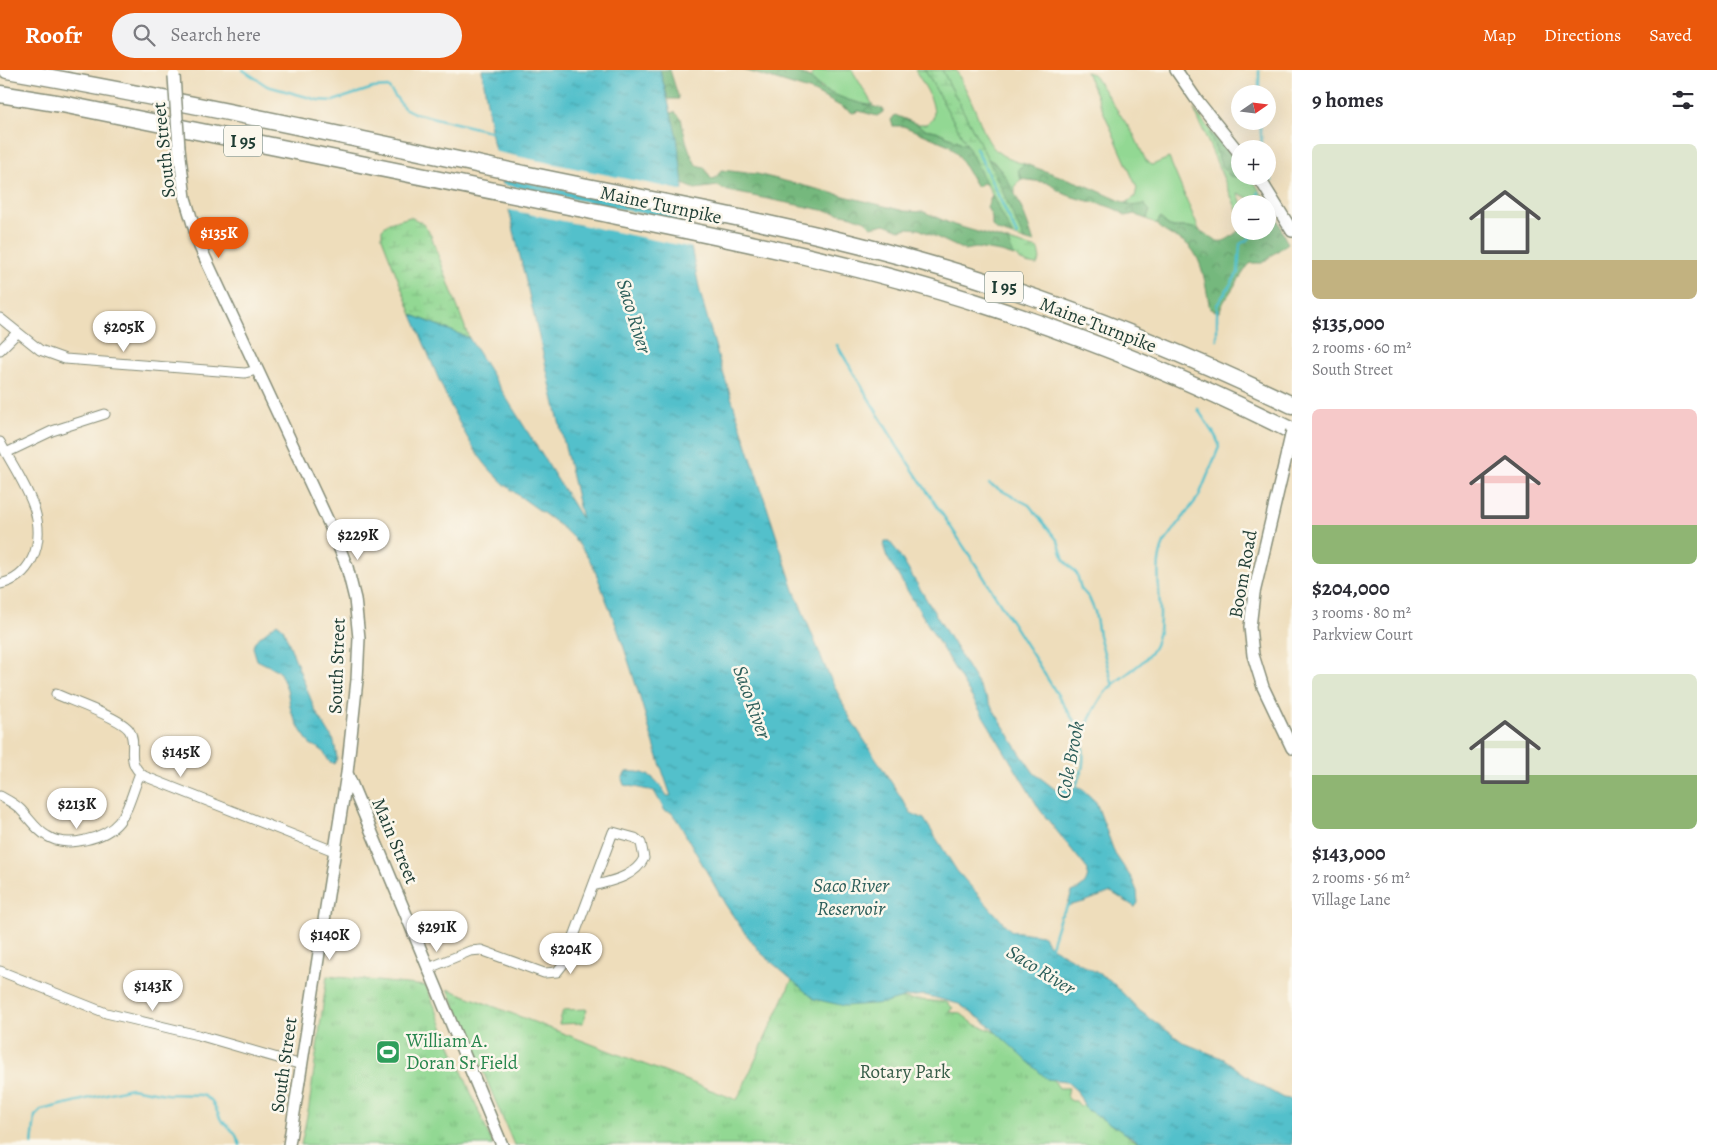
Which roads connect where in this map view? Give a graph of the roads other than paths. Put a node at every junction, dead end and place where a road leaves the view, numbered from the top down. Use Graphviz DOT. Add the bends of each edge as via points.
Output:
graph roads {
  1 [pos="8,70"];
  2 [pos="1176,70"];
  3 [pos="174,73"];
  4 [pos="0,94"];
  5 [pos="1231,143"];
  6 [pos="1264,185"];
  7 [pos="1292,231"];
  8 [pos="0,318"];
  9 [pos="17,333"];
  10 [pos="0,350"];
  11 [pos="257,370"];
  12 [pos="1292,405"];
  13 [pos="105,414"];
  14 [pos="1292,431"];
  15 [pos="0,442"];
  16 [pos="6,453"];
  17 [pos="0,584"];
  18 [pos="56,694"];
  19 [pos="1292,748"];
  20 [pos="140,773"];
  21 [pos="347,773"];
  22 [pos="0,796"];
  23 [pos="334,851"];
  24 [pos="593,886"];
  25 [pos="429,968"];
  26 [pos="0,971"];
  27 [pos="302,1065"];
  28 [pos="289,1145"];
  29 [pos="502,1145"];
  1 -- 12 [label="highway, Maine Turnpike / I 95" via="106,87 481,165 917,260 1040,298 1196,359"];
  2 -- 5 [label="street"];
  3 -- 11 [label="street, South Street, bridge" via="185,198 209,268"];
  4 -- 14 [label="highway, Maine Turnpike / I 95" via="486,189 854,269 981,304 1103,346 1221,395"];
  6 -- 7 [label="street"];
  8 -- 9 [label="street"];
  9 -- 10 [label="street"];
  9 -- 11 [label="street" via="49,355 72,360 244,373"];
  11 -- 21 [label="street, South Street" via="334,534 351,582 357,610 359,658"];
  13 -- 16 [label="street" via="52,431"];
  14 -- 19 [label="street, Boom Road, bridge" via="1254,593 1250,627 1253,655 1262,687"];
  15 -- 16 [label="street"];
  16 -- 17 [label="street" via="34,507 40,531 35,552 24,571 16,579"];
  18 -- 20 [label="street" via="125,726 132,737 133,763"];
  20 -- 22 [label="street" via="116,827 81,841 49,838 18,807"];
  20 -- 23 [label="street"];
  21 -- 23 [label="street, South Street"];
  21 -- 25 [label="street, Main Street"];
  23 -- 27 [label="street, South Street"];
  24 -- 24 [label="street" via="614,832 641,843 644,858 637,868 619,879"];
  24 -- 25 [label="street" via="564,963 557,972 544,973 481,950 470,951"];
  25 -- 29 [label="street, Main Street"];
  26 -- 27 [label="street" via="106,1013"];
  27 -- 28 [label="street, South Street"];
}
